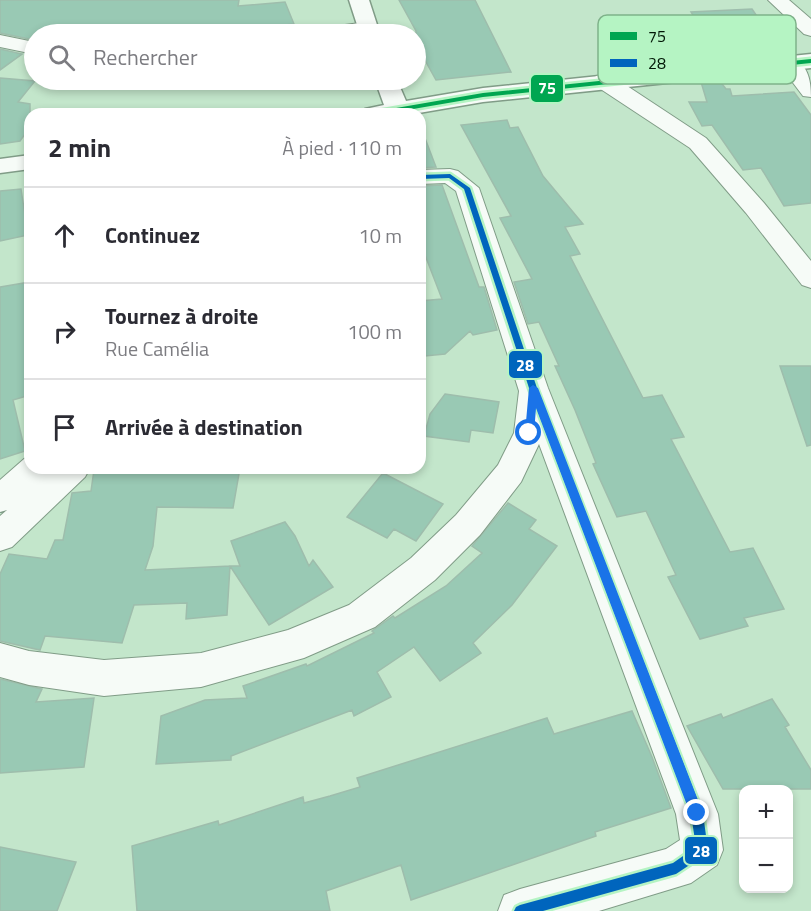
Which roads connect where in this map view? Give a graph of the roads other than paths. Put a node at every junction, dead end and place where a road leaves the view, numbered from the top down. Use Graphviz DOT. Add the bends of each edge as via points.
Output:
graph roads {
  1 [pos="359,0"];
  2 [pos="778,0"];
  3 [pos="794,15"];
  4 [pos="796,16"];
  5 [pos="366,24"];
  6 [pos="811,30"];
  7 [pos="0,41"];
  8 [pos="24,46"];
  9 [pos="811,61"];
  10 [pos="796,62"];
  11 [pos="796,73"];
  12 [pos="598,82"];
  13 [pos="609,84"];
  14 [pos="390,90"];
  15 [pos="811,91"];
  16 [pos="397,108"];
  17 [pos="402,108"];
  18 [pos="24,163"];
  19 [pos="0,166"];
  20 [pos="426,177"];
  21 [pos="811,279"];
  22 [pos="533,388"];
  23 [pos="28,474"];
  24 [pos="68,474"];
  25 [pos="0,499"];
  26 [pos="0,537"];
  27 [pos="0,660"];
  28 [pos="520,911"];
  1 -- 5 [label="street"];
  2 -- 3 [label="street"];
  4 -- 6 [label="street"];
  7 -- 8 [label="street"];
  9 -- 10 [label="street"];
  11 -- 15 [label="street"];
  12 -- 17 [label="street"];
  13 -- 21 [label="street" via="698,143"];
  14 -- 16 [label="street"];
  18 -- 19 [label="street"];
  20 -- 22 [label="street" via="450,176 467,188"];
  22 -- 27 [label="street" via="529,433 510,473 468,525 423,569 362,616 291,646 201,670 104,678 28,668"];
  22 -- 28 [label="street" via="697,813 702,850 676,868"];
  23 -- 25 [label="street"];
  24 -- 26 [label="street"];
}
